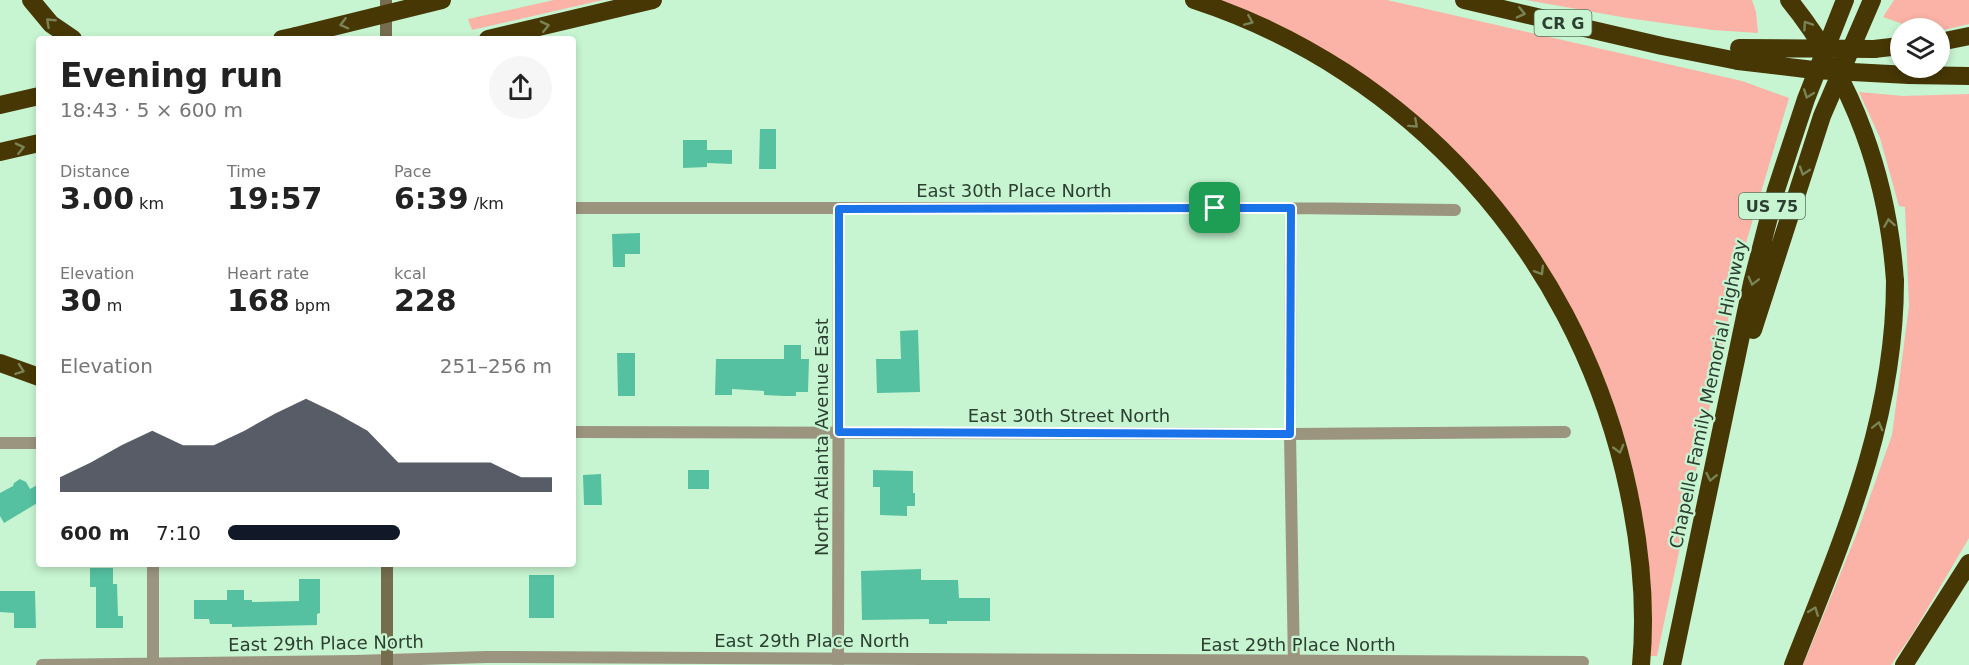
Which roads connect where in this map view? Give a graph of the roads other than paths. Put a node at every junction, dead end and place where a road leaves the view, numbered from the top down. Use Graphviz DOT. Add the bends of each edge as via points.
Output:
graph roads {
  1 [pos="31,0"];
  2 [pos="386,0"];
  3 [pos="442,0"];
  4 [pos="653,0"];
  5 [pos="1194,0"];
  6 [pos="1464,0"];
  7 [pos="1789,0"];
  8 [pos="1845,0"];
  9 [pos="1872,0"];
  10 [pos="69,36"];
  11 [pos="293,36"];
  12 [pos="386,36"];
  13 [pos="501,36"];
  14 [pos="1969,36"];
  15 [pos="1950,40"];
  16 [pos="1890,47"];
  17 [pos="1738,54"];
  18 [pos="1969,76"];
  19 [pos="36,97"];
  20 [pos="0,105"];
  21 [pos="36,144"];
  22 [pos="0,152"];
  23 [pos="576,208"];
  24 [pos="1291,208"];
  25 [pos="839,209"];
  26 [pos="1455,210"];
  27 [pos="0,363"];
  28 [pos="36,376"];
  29 [pos="1723,420"];
  30 [pos="576,432"];
  31 [pos="839,432"];
  32 [pos="1566,432"];
  33 [pos="1290,434"];
  34 [pos="0,443"];
  35 [pos="36,443"];
  36 [pos="1969,564"];
  37 [pos="153,567"];
  38 [pos="387,567"];
  39 [pos="1969,576"];
  40 [pos="838,661"];
  41 [pos="1583,662"];
  42 [pos="387,663"];
  43 [pos="1294,663"];
  44 [pos="153,664"];
  45 [pos="42,665"];
  46 [pos="1641,665"];
  47 [pos="1672,665"];
  48 [pos="1793,665"];
  49 [pos="1905,665"];
  10 -- 1 [label="highway, one-way" via="51,24"];
  2 -- 12 [label="main road"];
  3 -- 11 [label="highway, one-way, bridge"];
  13 -- 4 [label="highway, one-way"];
  5 -- 46 [label="highway, one-way" via="1296,43 1406,117 1477,186 1532,256 1592,368 1620,454 1637,537"];
  6 -- 17 [label="highway, CR G, one-way" via="1662,46"];
  48 -- 7 [label="highway, one-way, bridge" via="1873,446 1888,372 1895,281 1887,211 1862,126 1820,43"];
  8 -- 29 [label="highway, Chapelle Family Memorial Highway / US 75, one-way" via="1776,190"];
  9 -- 29 [label="highway, one-way" via="1822,116"];
  14 -- 15 [label="highway"];
  16 -- 17 [label="highway, bridge"];
  17 -- 18 [label="highway, bridge" via="1814,70"];
  19 -- 20 [label="highway"];
  22 -- 21 [label="highway, one-way"];
  23 -- 25 [label="street, East 30th Place North"];
  24 -- 25 [label="street, East 30th Place North"];
  24 -- 26 [label="street, East 30th Place North"];
  24 -- 33 [label="street"];
  25 -- 31 [label="street, North Atlanta Avenue East"];
  27 -- 28 [label="highway, one-way"];
  29 -- 47 [label="highway, Chapelle Family Memorial Highway / US 75, one-way"];
  30 -- 31 [label="street, East 30th Street North"];
  31 -- 33 [label="street, East 30th Street North"];
  31 -- 40 [label="street, North Atlanta Avenue East"];
  32 -- 33 [label="street, East 30th Street North"];
  33 -- 43 [label="street"];
  34 -- 35 [label="street"];
  36 -- 49 [label="highway"];
  37 -- 44 [label="street"];
  38 -- 42 [label="main road"];
  39 -- 49 [label="highway"];
  40 -- 42 [label="street, East 29th Place North" via="486,657"];
  40 -- 43 [label="street, East 29th Place North"];
  41 -- 43 [label="street, East 29th Place North"];
  42 -- 44 [label="street, East 29th Place North"];
  44 -- 45 [label="street, East 29th Place North"];
}
